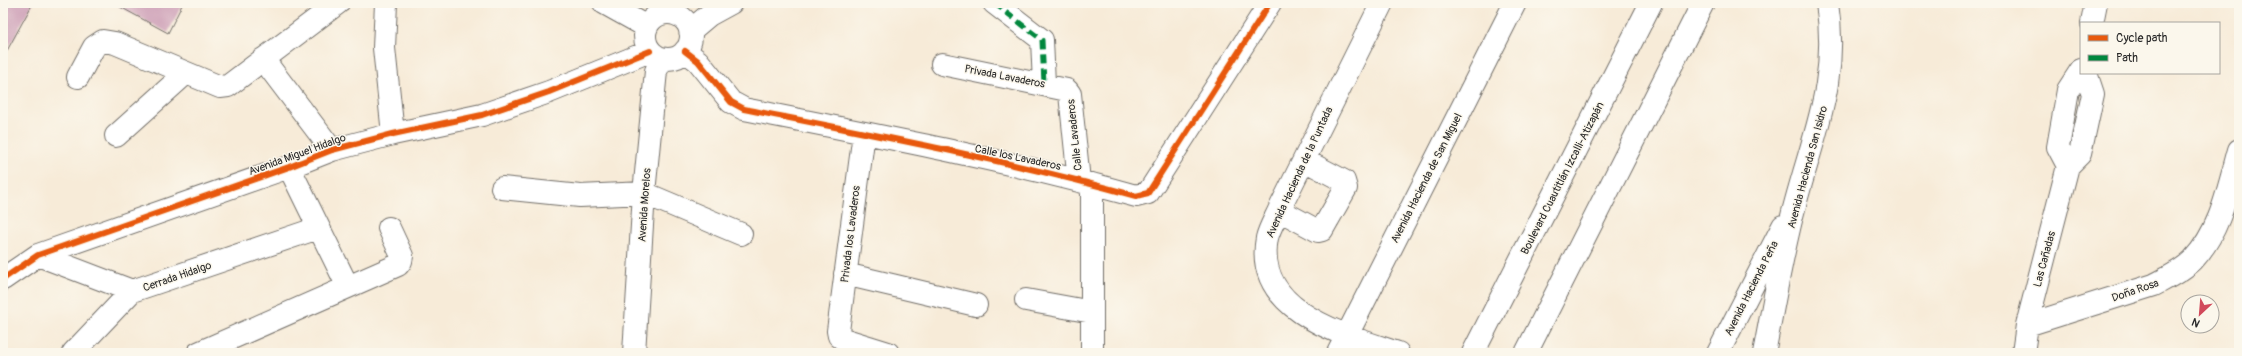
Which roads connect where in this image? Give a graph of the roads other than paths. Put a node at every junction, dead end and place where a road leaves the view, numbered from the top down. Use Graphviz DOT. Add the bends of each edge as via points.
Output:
graph roads {
  1 [pos="338,3"];
  2 [pos="386,3"];
  3 [pos="604,3"];
  4 [pos="731,3"];
  5 [pos="994,3"];
  6 [pos="1270,3"];
  7 [pos="1382,3"];
  8 [pos="1515,3"];
  9 [pos="1651,3"];
  10 [pos="1703,3"];
  11 [pos="1827,3"];
  12 [pos="2096,3"];
  13 [pos="1255,12"];
  14 [pos="2092,22"];
  15 [pos="687,34"];
  16 [pos="647,48"];
  17 [pos="263,59"];
  18 [pos="942,64"];
  19 [pos="186,72"];
  20 [pos="2080,72"];
  21 [pos="2086,74"];
  22 [pos="78,77"];
  23 [pos="1044,84"];
  24 [pos="1067,90"];
  25 [pos="864,133"];
  26 [pos="393,134"];
  27 [pos="116,136"];
  28 [pos="332,150"];
  29 [pos="2239,150"];
  30 [pos="1304,160"];
  31 [pos="2068,166"];
  32 [pos="289,167"];
  33 [pos="1085,182"];
  34 [pos="502,188"];
  35 [pos="644,193"];
  36 [pos="1796,202"];
  37 [pos="1279,210"];
  38 [pos="318,228"];
  39 [pos="390,228"];
  40 [pos="741,234"];
  41 [pos="38,255"];
  42 [pos="845,274"];
  43 [pos="3,279"];
  44 [pos="348,287"];
  45 [pos="132,291"];
  46 [pos="1026,300"];
  47 [pos="976,305"];
  48 [pos="1092,312"];
  49 [pos="2027,325"];
  50 [pos="1342,344"];
  51 [pos="72,353"];
  52 [pos="198,353"];
  53 [pos="634,353"];
  54 [pos="888,353"];
  55 [pos="1092,353"];
  56 [pos="1398,353"];
  57 [pos="1473,353"];
  58 [pos="1526,353"];
  59 [pos="1718,353"];
  60 [pos="1764,353"];
  61 [pos="2023,353"];
  1 -- 17 [label="street"];
  2 -- 26 [label="street" via="384,48"];
  3 -- 16 [label="street"];
  4 -- 15 [label="street" via="709,15"];
  5 -- 23 [label="street" via="1042,40"];
  6 -- 13 [label="street, Calle los Lavaderos"];
  7 -- 30 [label="street, Avenida Hacienda de la Puntada"];
  8 -- 50 [label="street, Avenida Hacienda de San Miguel"];
  9 -- 57 [label="street, Boulevard Cuautitlán Izcalli-Atizapán"];
  10 -- 58 [label="street"];
  11 -- 36 [label="street, Avenida Hacienda San Isidro" via="1832,29 1830,70 1821,117"];
  12 -- 14 [label="street"];
  13 -- 33 [label="street, Calle los Lavaderos" via="1148,193 1136,196"];
  15 -- 16 [label="street" via="674,58"];
  15 -- 16 [label="street" via="674,14 661,14 650,21"];
  15 -- 25 [label="street, Calle los Lavaderos" via="698,61 736,106"];
  16 -- 26 [label="street, Avenida Miguel Hidalgo" via="549,92 482,115"];
  16 -- 35 [label="street, Avenida Morelos" via="656,71"];
  17 -- 19 [label="street" via="224,87"];
  17 -- 28 [label="street"];
  18 -- 23 [label="street, Privada Lavaderos"];
  19 -- 22 [label="street" via="115,43 103,41 94,47"];
  19 -- 27 [label="street"];
  20 -- 31 [label="street" via="2068,90 2058,147"];
  21 -- 31 [label="street, Las Cañadas" via="2093,94 2080,154"];
  23 -- 24 [label="street, Privada Lavaderos"];
  24 -- 33 [label="street, Calle Lavaderos" via="1070,94"];
  25 -- 33 [label="street, Calle los Lavaderos"];
  25 -- 42 [label="street, Privada los Lavaderos"];
  26 -- 28 [label="street, Avenida Miguel Hidalgo"];
  28 -- 32 [label="street, Avenida Miguel Hidalgo"];
  29 -- 49 [label="street, Doña Rosa" via="2224,204 2210,237 2192,261 2154,285"];
  30 -- 37 [label="street, Avenida Hacienda de la Puntada"];
  30 -- 37 [label="street" via="1344,181 1346,188 1322,230 1318,231"];
  31 -- 49 [label="street, Las Cañadas"];
  32 -- 38 [label="street"];
  32 -- 41 [label="street, Avenida Miguel Hidalgo"];
  33 -- 48 [label="street, Calle Lavaderos"];
  34 -- 35 [label="street" via="580,196"];
  35 -- 40 [label="street"];
  35 -- 53 [label="street, Avenida Morelos"];
  36 -- 59 [label="street, Avenida Hacienda Peña"];
  36 -- 60 [label="street, Avenida Hacienda San Isidro"];
  37 -- 50 [label="street, Avenida Hacienda de la Puntada" via="1267,237 1265,252 1268,272 1276,290 1288,303"];
  38 -- 44 [label="street"];
  38 -- 45 [label="street, Cerrada Hidalgo"];
  39 -- 44 [label="street" via="402,256 401,261 398,265"];
  41 -- 43 [label="street, Avenida Miguel Hidalgo"];
  41 -- 45 [label="street, Cerrada Hidalgo"];
  42 -- 47 [label="street"];
  42 -- 54 [label="street, Privada los Lavaderos" via="839,336"];
  44 -- 52 [label="street"];
  45 -- 51 [label="street"];
  46 -- 48 [label="street"];
  48 -- 55 [label="street, Calle Lavaderos"];
  49 -- 61 [label="street, Las Cañadas"];
  50 -- 56 [label="street, Avenida Hacienda de la Puntada"];
}
